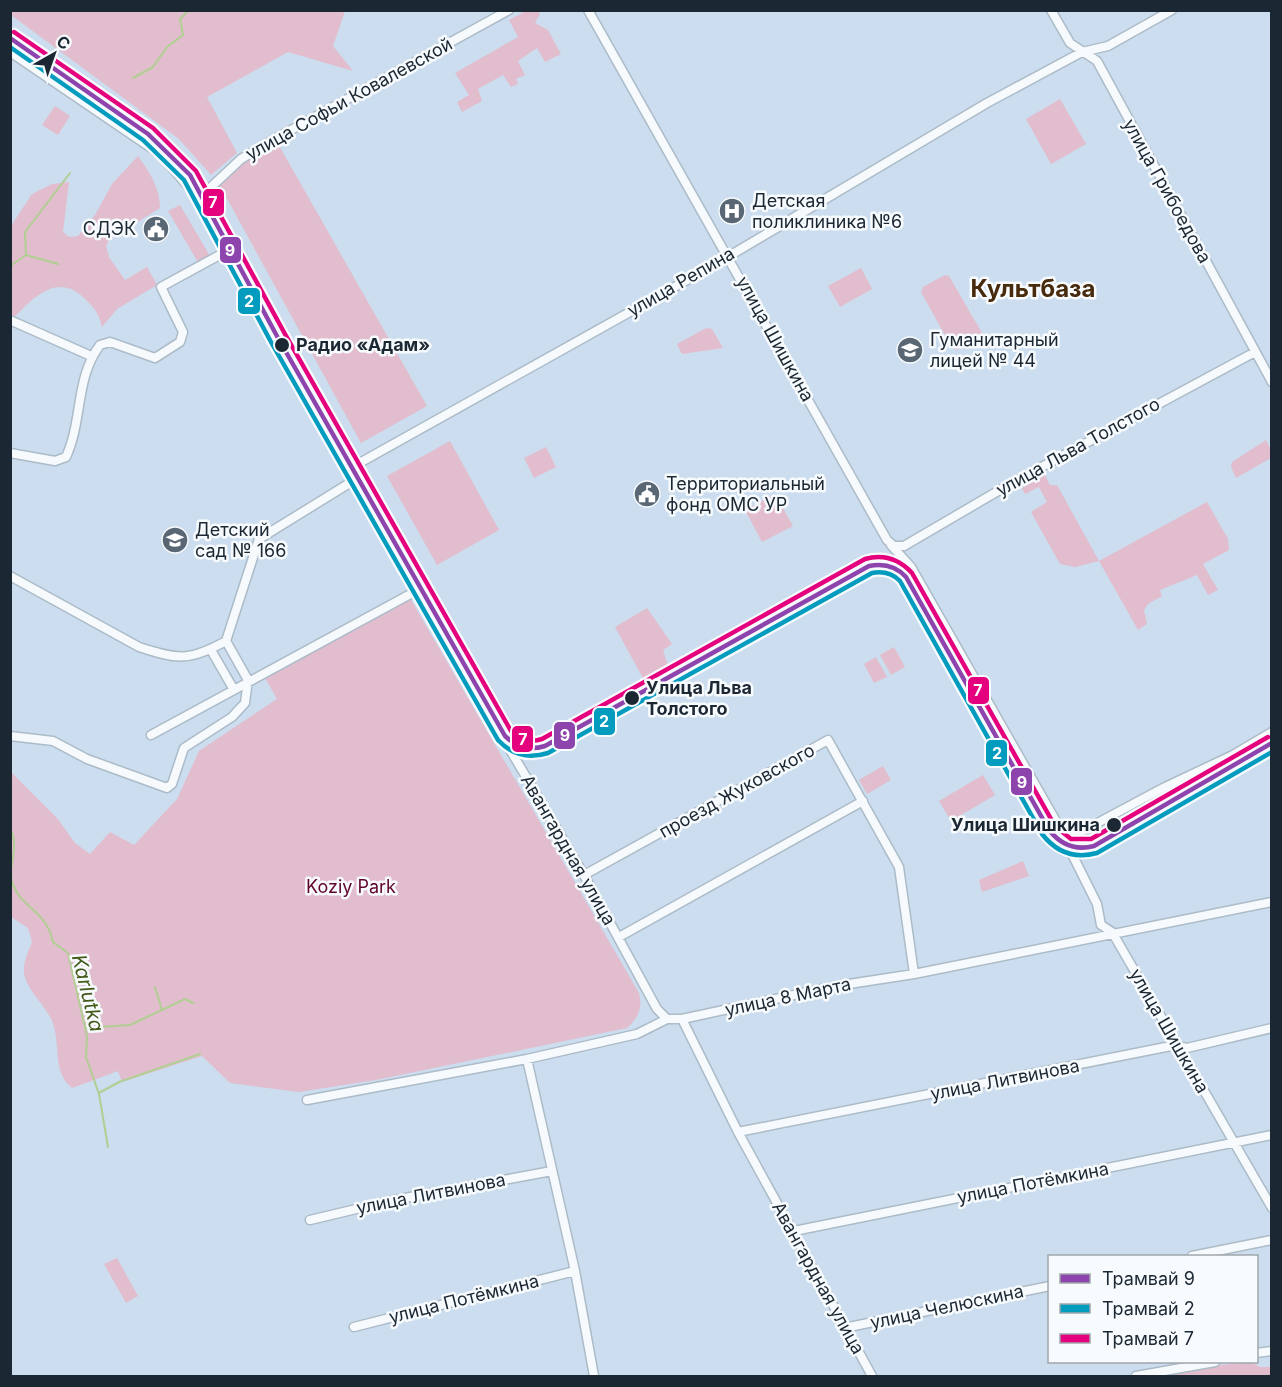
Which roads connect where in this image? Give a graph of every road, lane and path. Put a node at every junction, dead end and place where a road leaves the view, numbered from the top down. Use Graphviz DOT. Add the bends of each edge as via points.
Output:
graph roads {
  1 [pos="509,10"];
  2 [pos="588,10"];
  3 [pos="1051,10"];
  4 [pos="1172,10"];
  5 [pos="10,52"];
  6 [pos="1082,52"];
  7 [pos="194,193"];
  8 [pos="227,251"];
  9 [pos="727,256"];
  10 [pos="12,321"];
  11 [pos="1255,352"];
  12 [pos="91,356"];
  13 [pos="1272,382"];
  14 [pos="10,453"];
  15 [pos="347,470"];
  16 [pos="353,481"];
  17 [pos="889,543"];
  18 [pos="10,576"];
  19 [pos="416,591"];
  20 [pos="226,641"];
  21 [pos="211,650"];
  22 [pos="248,680"];
  23 [pos="234,690"];
  24 [pos="1272,732"];
  25 [pos="151,735"];
  26 [pos="10,736"];
  27 [pos="863,801"];
  28 [pos="1075,835"];
  29 [pos="584,875"];
  30 [pos="1272,902"];
  31 [pos="1112,932"];
  32 [pos="619,937"];
  33 [pos="914,974"];
  34 [pos="667,1019"];
  35 [pos="682,1019"];
  36 [pos="1272,1028"];
  37 [pos="1176,1045"];
  38 [pos="527,1059"];
  39 [pos="307,1100"];
  40 [pos="738,1132"];
  41 [pos="1272,1135"];
  42 [pos="1233,1143"];
  43 [pos="552,1171"];
  44 [pos="1272,1208"];
  45 [pos="310,1220"];
  46 [pos="794,1232"];
  47 [pos="1272,1240"];
  48 [pos="1201,1255"];
  49 [pos="574,1271"];
  50 [pos="1048,1286"];
  51 [pos="354,1327"];
  52 [pos="843,1328"];
  53 [pos="1210,1363"];
  54 [pos="594,1377"];
  55 [pos="872,1377"];
  56 [pos="1136,1377"];
  1 -- 7 [label="street, улица Софьи Ковалевской" via="271,141 241,159 210,188"];
  2 -- 9 [label="street, улица Шишкина"];
  3 -- 6 [label="street, улица Грибоедова" via="1070,43"];
  4 -- 6 [label="street, улица Репина" via="1108,46"];
  5 -- 7 [label="street, Авангардная улица" via="160,154"];
  6 -- 9 [label="street, улица Репина" via="987,103"];
  6 -- 11 [label="street, улица Грибоедова" via="1096,61"];
  7 -- 8 [label="street, Авангардная улица"];
  8 -- 12 [label="street" via="162,287 183,332 180,342 155,358 105,342"];
  8 -- 15 [label="street, Авангардная улица"];
  9 -- 15 [label="street, улица Репина"];
  9 -- 17 [label="street, улица Шишкина"];
  10 -- 12 [label="street"];
  11 -- 13 [label="street, улица Грибоедова"];
  11 -- 17 [label="street, улица Льва Толстого" via="904,546"];
  12 -- 14 [label="street" via="66,457 55,461"];
  15 -- 16 [label="street, Авангардная улица"];
  16 -- 19 [label="street, Авангардная улица"];
  16 -- 20 [label="street" via="259,539"];
  17 -- 28 [label="street, улица Шишкина" via="911,567 1057,823"];
  18 -- 21 [label="street" via="139,647 194,657"];
  19 -- 22 [label="street"];
  19 -- 29 [label="street, Авангардная улица"];
  20 -- 21 [label="street"];
  20 -- 22 [label="street"];
  21 -- 23 [label="street"];
  22 -- 23 [label="street"];
  22 -- 26 [label="street" via="245,703 232,717 184,748 172,784 167,788 87,759 53,741"];
  23 -- 25 [label="street"];
  24 -- 28 [label="street"];
  27 -- 29 [label="street, проезд Жуковского" via="828,740"];
  27 -- 32 [label="street"];
  27 -- 33 [label="street, проезд Жуковского" via="899,867"];
  28 -- 31 [label="street, улица Шишкина" via="1072,854 1096,904 1101,925"];
  29 -- 32 [label="street, Авангардная улица"];
  30 -- 31 [label="street, улица 8 Марта"];
  31 -- 33 [label="street, улица 8 Марта"];
  31 -- 37 [label="street, улица Шишкина"];
  32 -- 34 [label="street, Авангардная улица" via="657,1009"];
  33 -- 35 [label="street, улица 8 Марта" via="836,986"];
  34 -- 35 [label="street, улица 8 Марта"];
  34 -- 38 [label="street, улица 8 Марта" via="637,1034"];
  35 -- 40 [label="street, Авангардная улица"];
  36 -- 37 [label="street, улица Литвинова" via="1187,1048"];
  37 -- 40 [label="street, улица Литвинова"];
  37 -- 42 [label="street, улица Шишкина"];
  38 -- 39 [label="street, улица 8 Марта"];
  38 -- 43 [label="street"];
  40 -- 46 [label="street, Авангардная улица"];
  41 -- 42 [label="street, улица Потёмкина"];
  42 -- 44 [label="street, улица Шишкина"];
  42 -- 46 [label="street, улица Потёмкина"];
  43 -- 45 [label="street, улица Литвинова"];
  43 -- 49 [label="street"];
  46 -- 52 [label="street, Авангардная улица"];
  47 -- 48 [label="street"];
  49 -- 51 [label="street, улица Потёмкина"];
  49 -- 54 [label="street"];
  50 -- 52 [label="street, улица Челюскина"];
  52 -- 55 [label="street, Авангардная улица"];
  53 -- 56 [label="street"];
}
